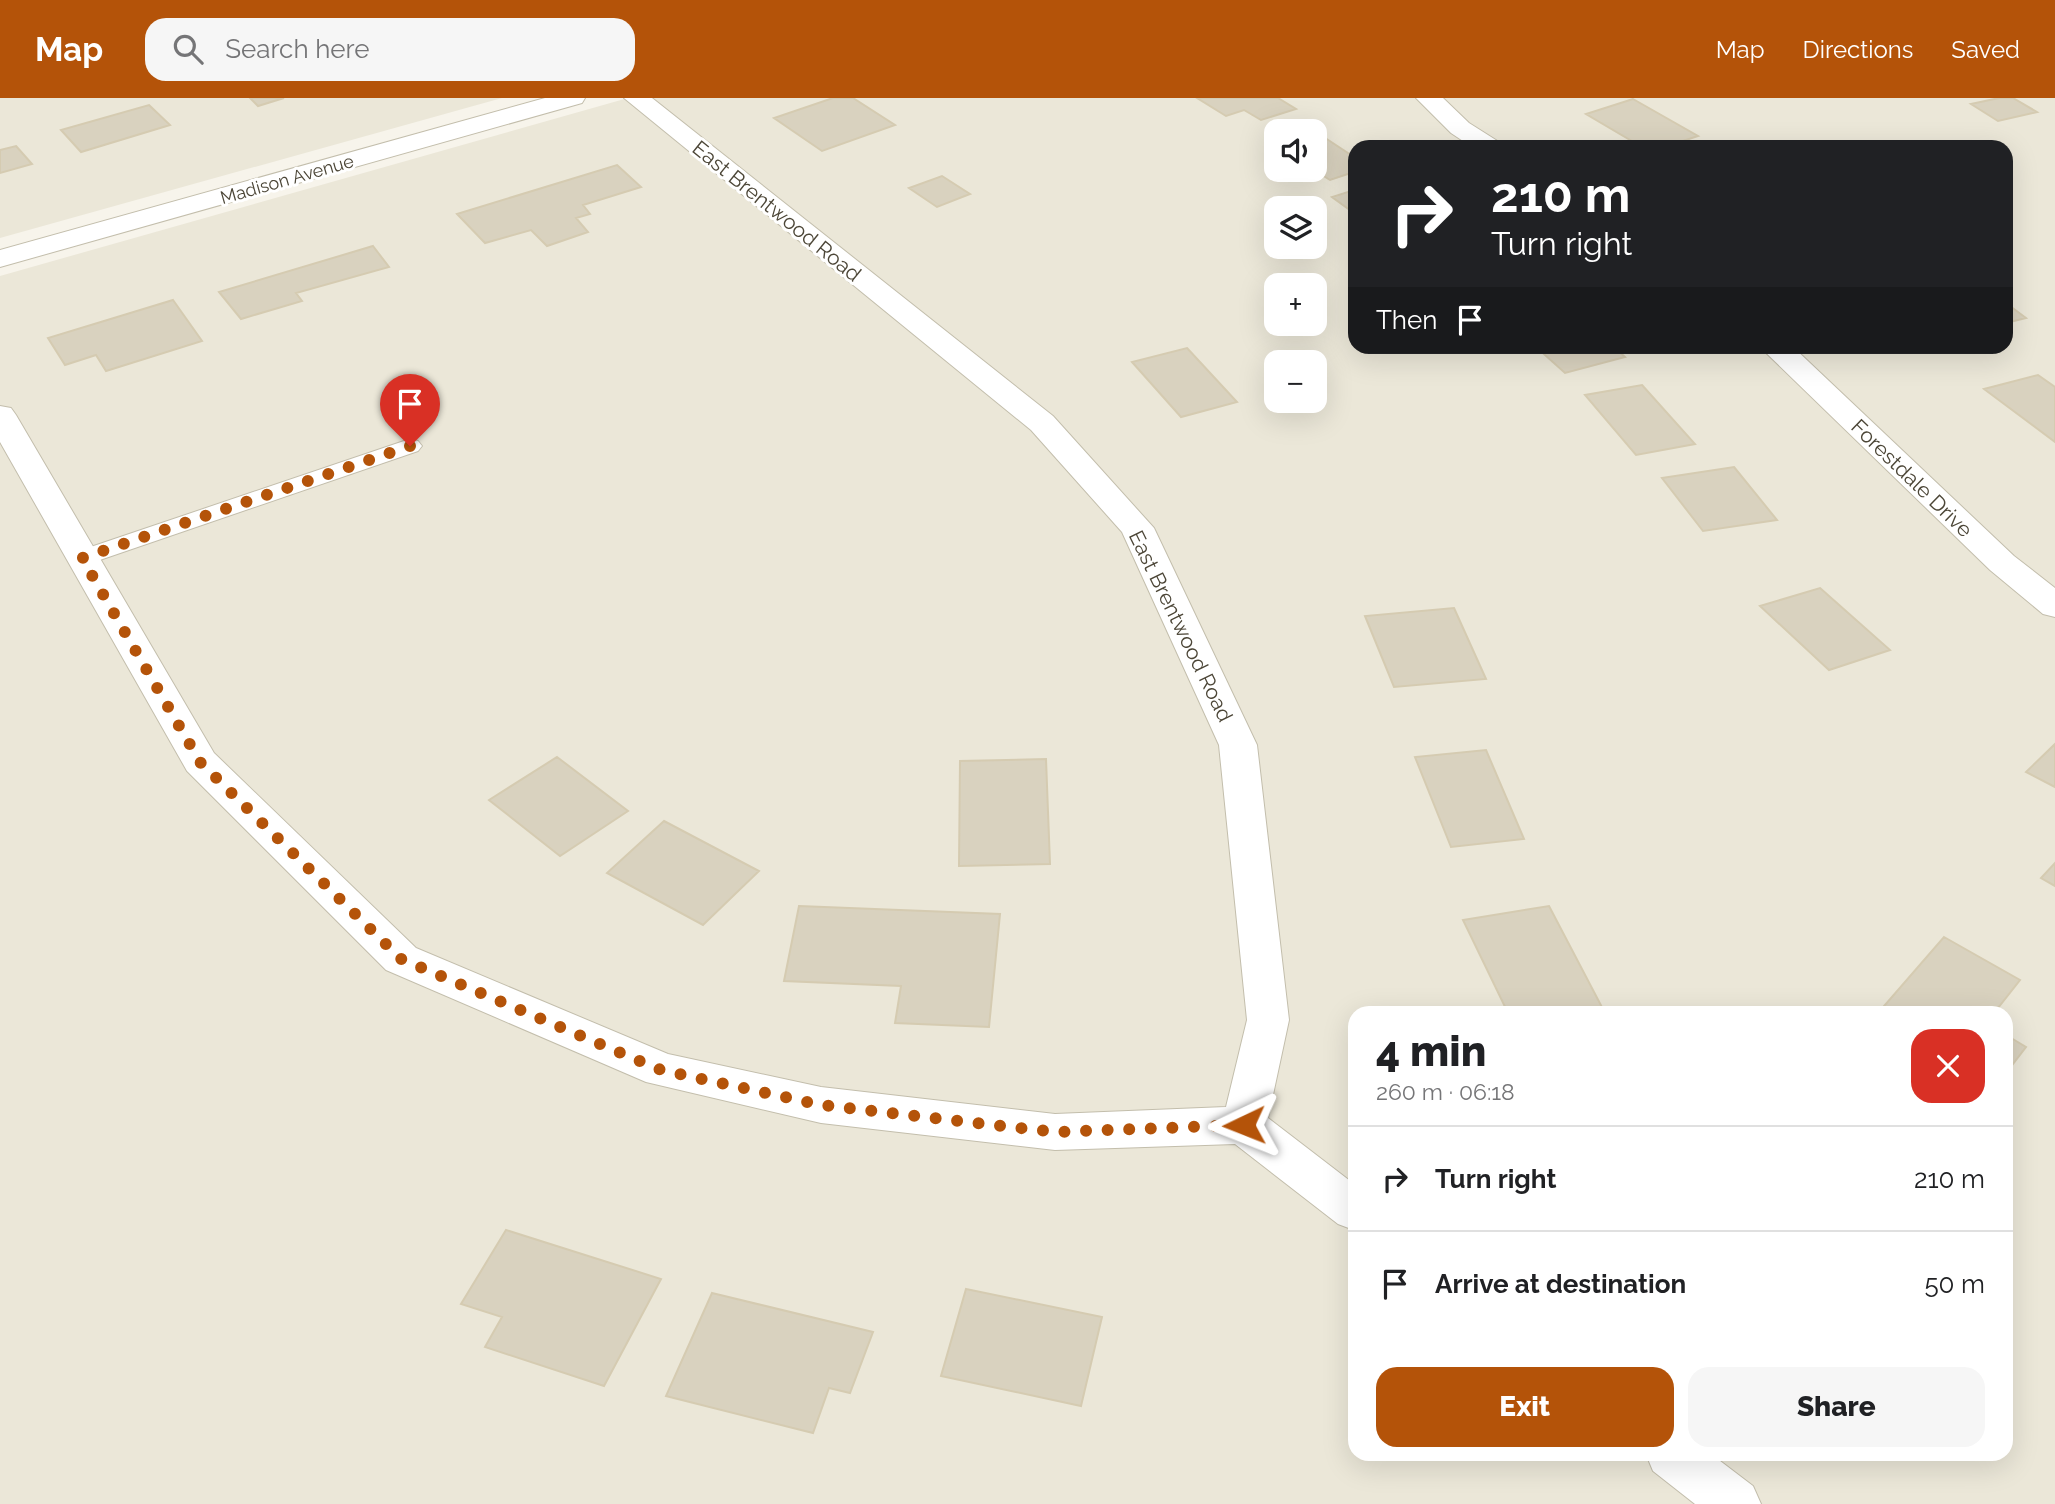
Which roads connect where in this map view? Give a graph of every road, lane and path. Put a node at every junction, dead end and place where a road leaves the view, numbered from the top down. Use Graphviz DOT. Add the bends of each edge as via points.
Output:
graph roads {
  1 [pos="573,98"];
  2 [pos="636,98"];
  3 [pos="1428,98"];
  4 [pos="1479,140"];
  5 [pos="0,259"];
  6 [pos="1782,354"];
  7 [pos="0,415"];
  8 [pos="410,446"];
  9 [pos="82,558"];
  10 [pos="2055,606"];
  11 [pos="1244,1125"];
  12 [pos="1348,1205"];
  13 [pos="1680,1461"];
  14 [pos="1735,1504"];
  1 -- 5 [label="street, Madison Avenue"];
  2 -- 11 [label="street, East Brentwood Road" via="1042,424 1137,528 1238,745 1268,1020"];
  3 -- 4 [label="street"];
  6 -- 10 [label="street, Forestdale Drive" via="2002,563"];
  7 -- 9 [label="street"];
  8 -- 9 [label="lane"];
  9 -- 11 [label="street" via="200,762 401,959 661,1070 821,1105 1055,1132"];
  11 -- 12 [label="street"];
  13 -- 14 [label="street"];
}
